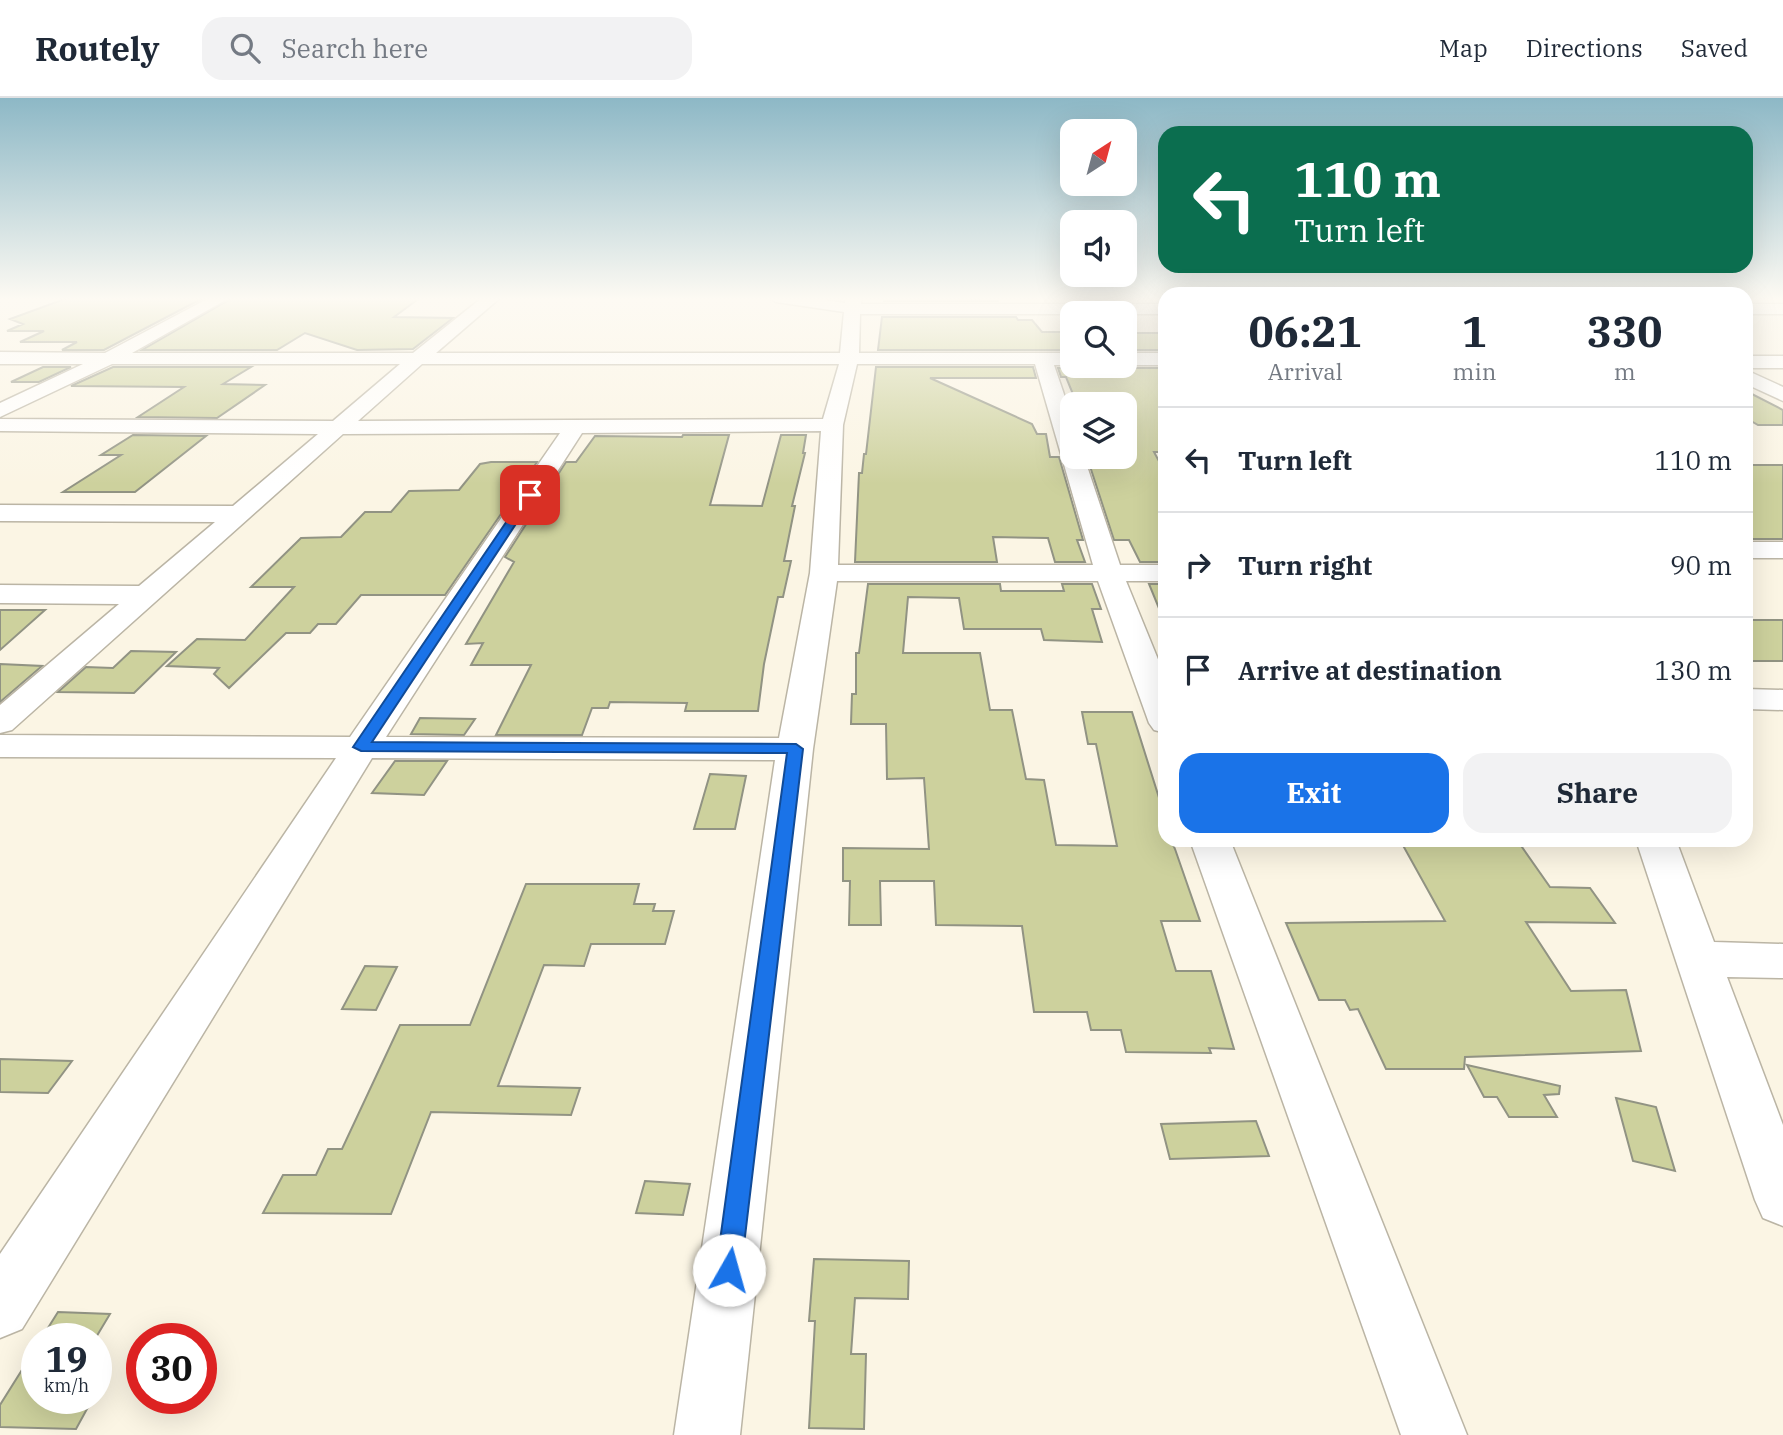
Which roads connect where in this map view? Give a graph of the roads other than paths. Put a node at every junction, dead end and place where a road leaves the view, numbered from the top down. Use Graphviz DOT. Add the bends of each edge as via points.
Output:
graph roads {
  1 [pos="107,359"];
  2 [pos="417,359"];
  3 [pos="587,359"];
  4 [pos="967,359"];
  5 [pos="1043,359"];
  6 [pos="849,360"];
  7 [pos="1753,362"];
  8 [pos="1783,362"];
  9 [pos="1753,380"];
  10 [pos="1783,395"];
  11 [pos="0,411"];
  12 [pos="1060,414"];
  13 [pos="0,425"];
  14 [pos="832,425"];
  15 [pos="576,426"];
  16 [pos="339,428"];
  17 [pos="1077,469"];
  18 [pos="0,513"];
  19 [pos="240,514"];
  20 [pos="1753,550"];
  21 [pos="1783,551"];
  22 [pos="824,573"];
  23 [pos="1109,573"];
  24 [pos="1158,573"];
  25 [pos="0,594"];
  26 [pos="148,595"];
  27 [pos="1753,699"];
  28 [pos="1783,700"];
  29 [pos="1158,702"];
  30 [pos="0,723"];
  31 [pos="0,746"];
  32 [pos="361,747"];
  33 [pos="796,749"];
  34 [pos="1213,847"];
  35 [pos="1658,847"];
  36 [pos="1698,959"];
  37 [pos="1783,961"];
  38 [pos="1783,1200"];
  39 [pos="0,1307"];
  40 [pos="707,1435"];
  41 [pos="1434,1435"];
  1 -- 11 [label="street"];
  2 -- 16 [label="street"];
  3 -- 6 [label="street"];
  4 -- 6 [label="street"];
  5 -- 12 [label="street"];
  6 -- 14 [label="street"];
  7 -- 8 [label="street"];
  9 -- 10 [label="street"];
  13 -- 16 [label="street"];
  14 -- 15 [label="street"];
  14 -- 22 [label="street"];
  15 -- 16 [label="street"];
  15 -- 32 [label="street"];
  16 -- 19 [label="street"];
  17 -- 23 [label="street"];
  18 -- 19 [label="street"];
  19 -- 26 [label="street"];
  20 -- 21 [label="street"];
  22 -- 23 [label="street"];
  22 -- 33 [label="street"];
  23 -- 24 [label="street"];
  23 -- 29 [label="street"];
  25 -- 26 [label="street"];
  26 -- 30 [label="street"];
  27 -- 28 [label="street"];
  31 -- 32 [label="street"];
  32 -- 33 [label="street"];
  32 -- 39 [label="street"];
  33 -- 40 [label="street"];
  34 -- 41 [label="street"];
  35 -- 36 [label="street"];
  36 -- 37 [label="street"];
  36 -- 38 [label="street"];
}
